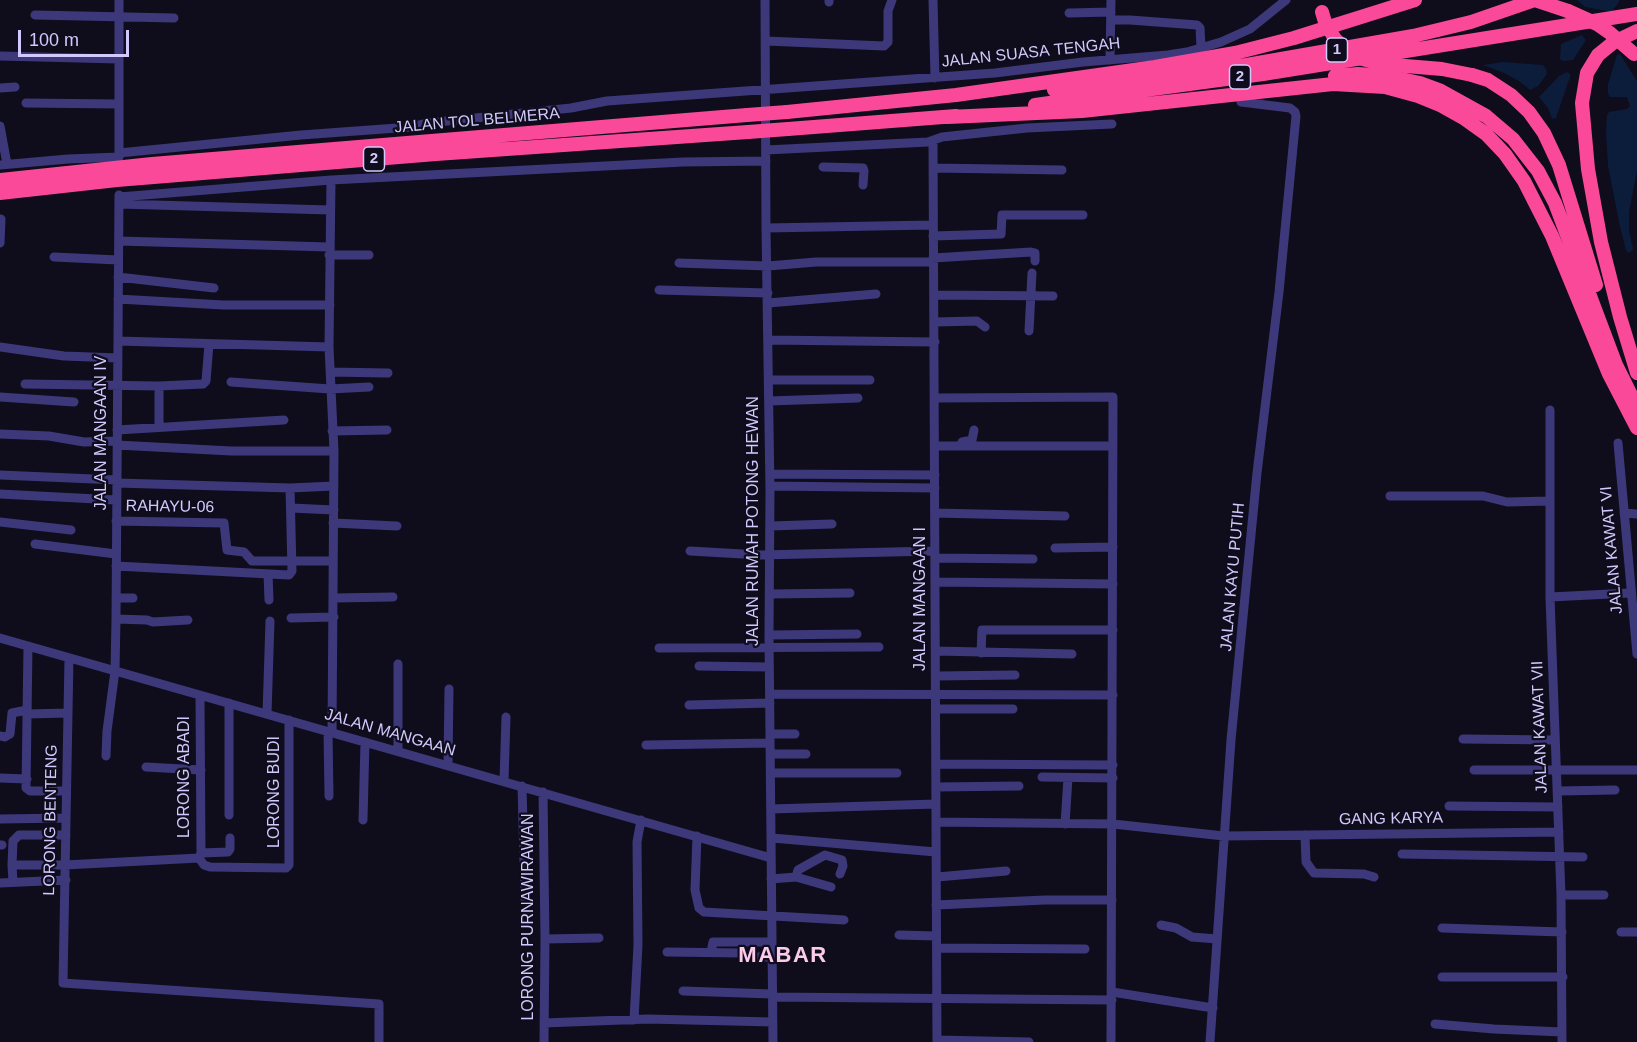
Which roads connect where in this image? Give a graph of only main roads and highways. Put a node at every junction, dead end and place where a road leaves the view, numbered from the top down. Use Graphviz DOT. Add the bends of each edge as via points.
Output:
graph roads {
  1 [pos="1320,0"];
  2 [pos="1415,0"];
  3 [pos="1535,0"];
  4 [pos="1637,14"];
  5 [pos="1637,31"];
  6 [pos="1637,57"];
  7 [pos="1135,81"];
  8 [pos="956,95"];
  9 [pos="1147,104"];
  10 [pos="948,117"];
  11 [pos="0,180"];
  12 [pos="0,193"];
  13 [pos="1637,373"];
  14 [pos="1637,406"];
  15 [pos="1637,428"];
  1 -- 14 [label="highway, bridge" via="1329,30 1350,53 1382,64 1456,71 1488,80 1511,95 1539,125 1559,165 1614,347"];
  2 -- 8 [label="highway" via="1235,53"];
  3 -- 6 [label="highway, bridge" via="1597,24"];
  3 -- 7 [label="highway, 1" via="1413,36"];
  4 -- 10 [label="highway, 2, bridge" via="1168,88"];
  5 -- 13 [label="highway" via="1606,47 1592,63 1582,103 1601,242"];
  7 -- 8 [label="highway, 2"];
  8 -- 11 [label="highway, JALAN TOL BELMERA / 2, bridge"];
  9 -- 10 [label="highway"];
  9 -- 14 [label="highway" via="1358,74 1420,83 1471,106 1513,140 1547,186 1619,370"];
  9 -- 15 [label="highway" via="1350,84 1407,92 1452,111 1486,134 1524,181"];
  10 -- 12 [label="highway, JALAN TOL BELMERA / 2, bridge" via="448,153"];
}
